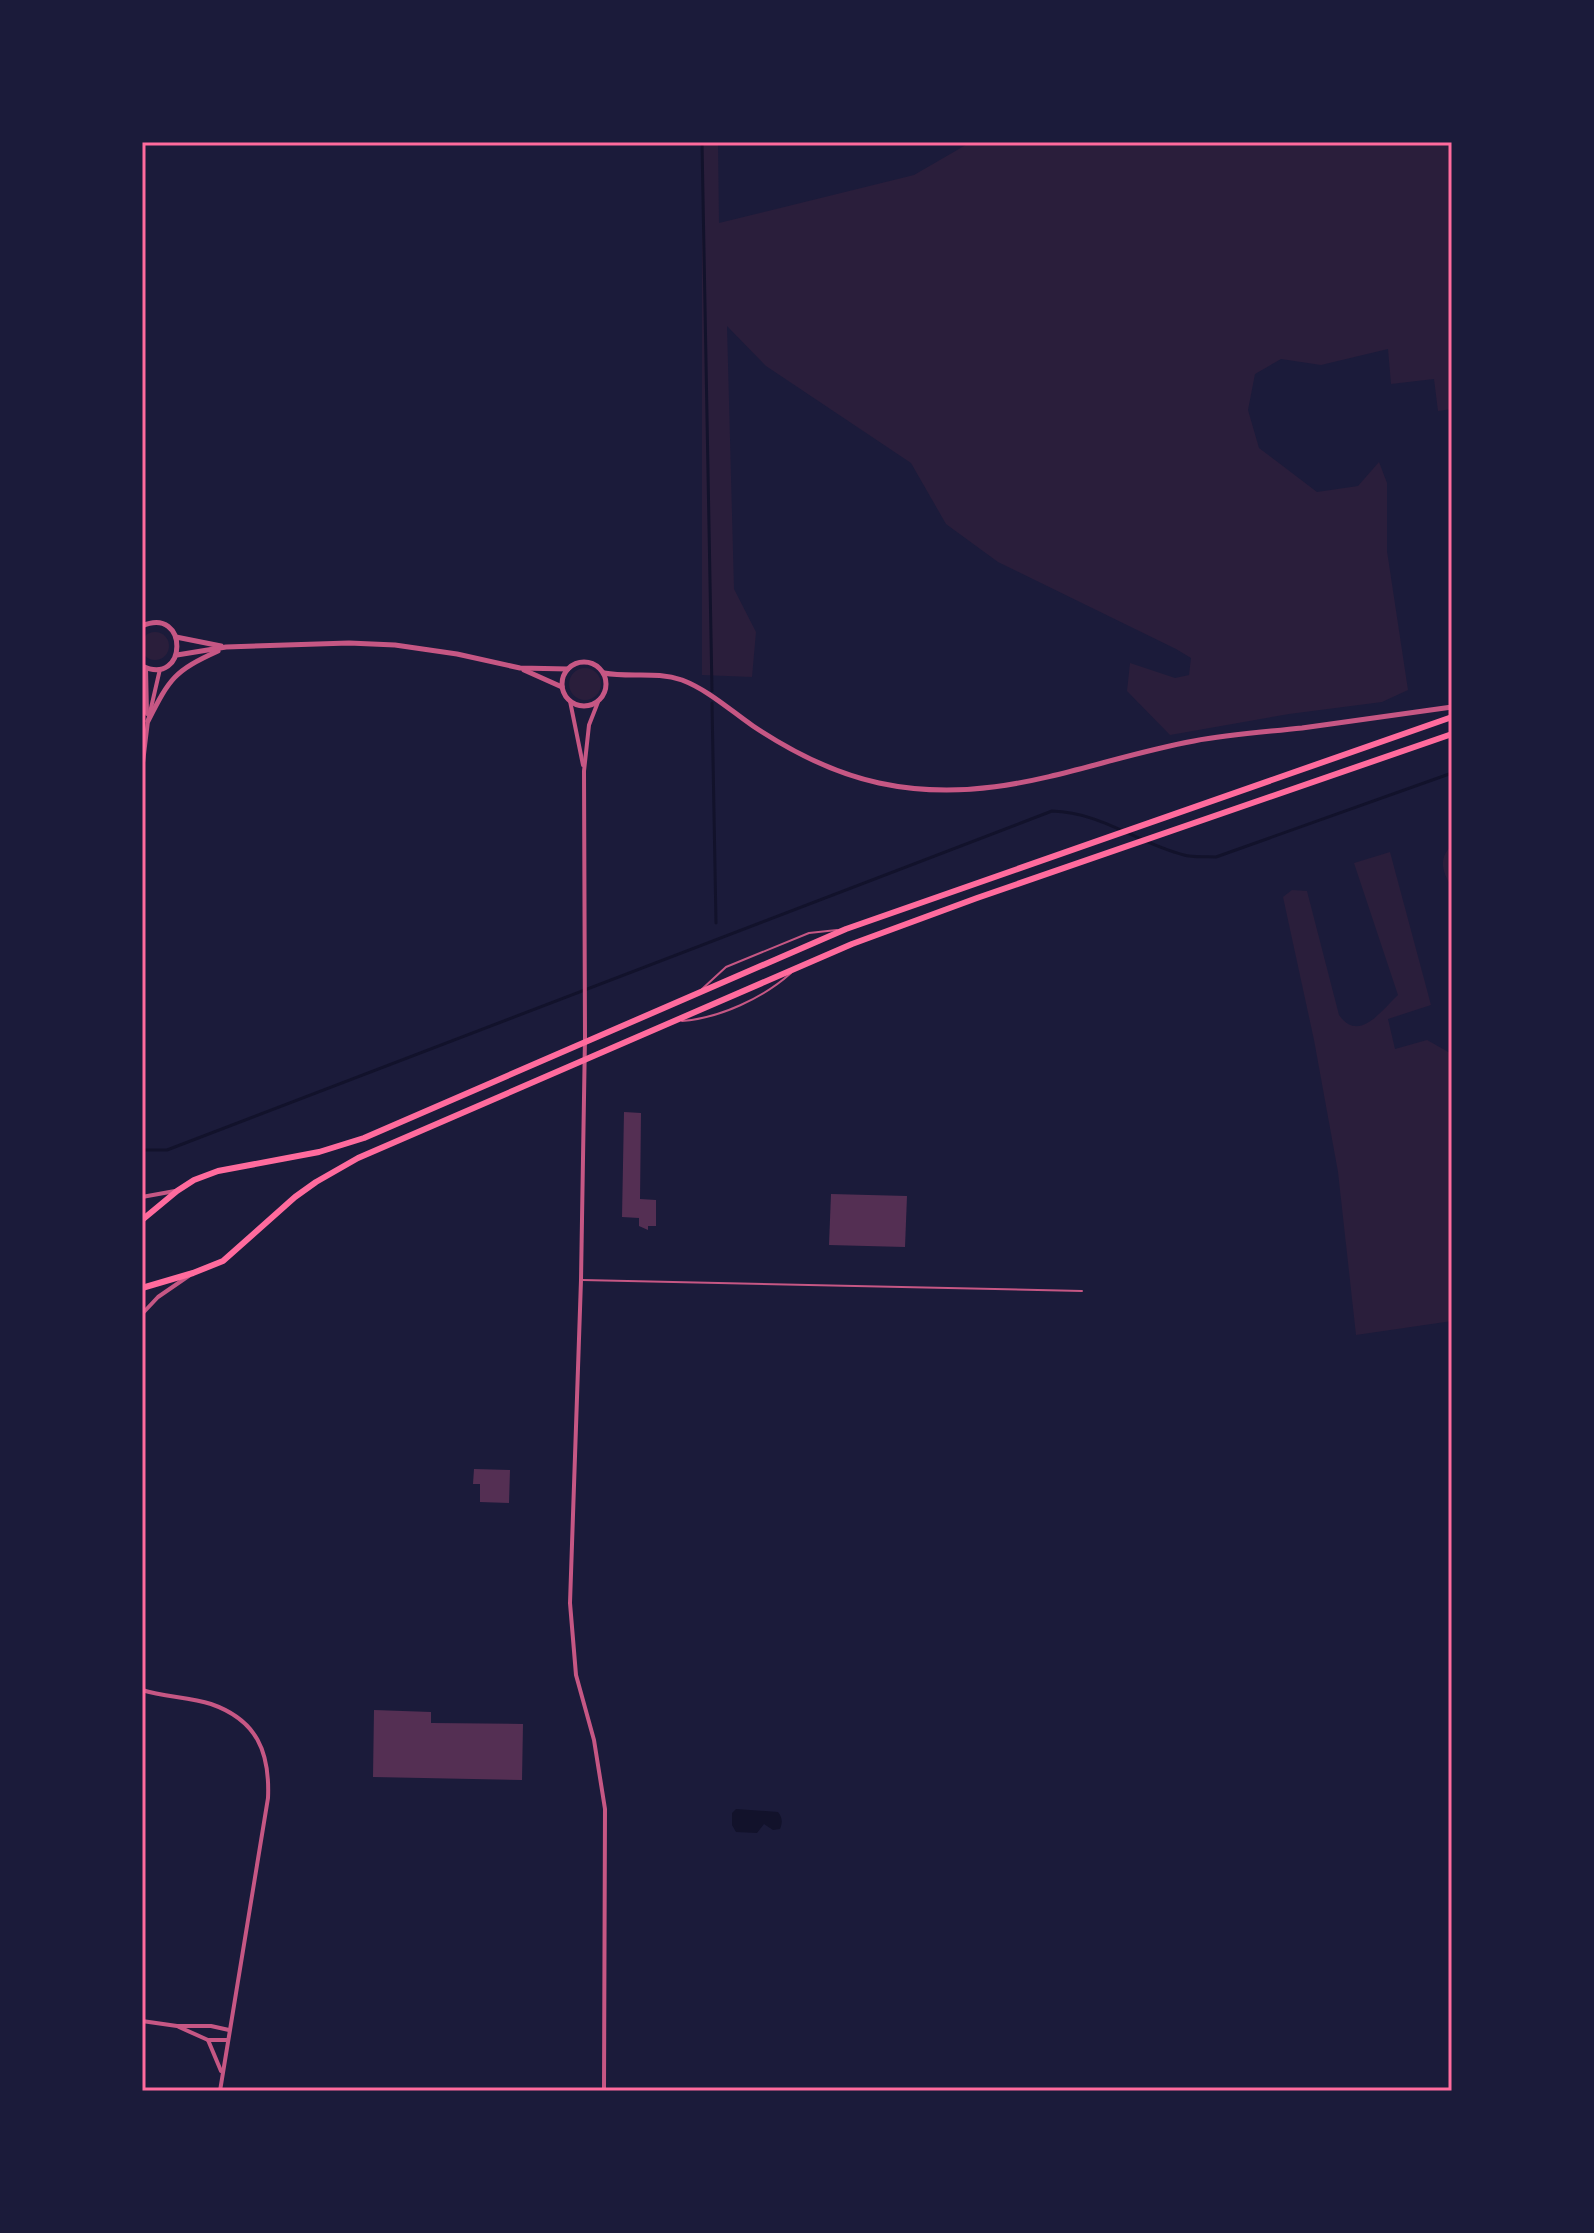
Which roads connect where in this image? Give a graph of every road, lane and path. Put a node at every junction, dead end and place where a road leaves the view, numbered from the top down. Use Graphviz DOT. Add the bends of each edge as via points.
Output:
graph roads {
  1 [pos="142,626"];
  2 [pos="176,637"];
  3 [pos="226,647"];
  4 [pos="177,655"];
  5 [pos="144,667"];
  6 [pos="520,668"];
  7 [pos="160,669"];
  8 [pos="568,669"];
  9 [pos="604,673"];
  10 [pos="563,688"];
  11 [pos="570,701"];
  12 [pos="598,702"];
  13 [pos="1452,707"];
  14 [pos="1452,717"];
  15 [pos="148,721"];
  16 [pos="1452,734"];
  17 [pos="142,771"];
  18 [pos="584,771"];
  19 [pos="846,929"];
  20 [pos="799,966"];
  21 [pos="697,993"];
  22 [pos="669,1022"];
  23 [pos="177,1191"];
  24 [pos="142,1197"];
  25 [pos="142,1220"];
  26 [pos="193,1273"];
  27 [pos="581,1280"];
  28 [pos="142,1288"];
  29 [pos="1082,1291"];
  30 [pos="142,1314"];
  31 [pos="142,1690"];
  32 [pos="142,2021"];
  33 [pos="177,2026"];
  34 [pos="229,2030"];
  35 [pos="208,2040"];
  36 [pos="228,2040"];
  37 [pos="222,2074"];
  38 [pos="220,2091"];
  39 [pos="604,2091"];
  1 -- 2 [label="street" via="163,624"];
  2 -- 3 [label="street"];
  2 -- 4 [label="street"];
  3 -- 4 [label="street"];
  3 -- 6 [label="street" via="395,645"];
  3 -- 15 [label="street" via="174,676"];
  4 -- 7 [label="street"];
  5 -- 7 [label="street"];
  5 -- 15 [label="street"];
  6 -- 8 [label="street"];
  6 -- 10 [label="street"];
  7 -- 15 [label="street"];
  8 -- 9 [label="street" via="587,662"];
  8 -- 10 [label="street"];
  9 -- 12 [label="street" via="606,690"];
  9 -- 13 [label="street" via="661,674 683,681 810,760 880,783 946,790 1039,781 1195,741"];
  10 -- 11 [label="street"];
  11 -- 12 [label="street" via="584,706"];
  11 -- 18 [label="street"];
  12 -- 18 [label="street" via="589,725"];
  14 -- 19 [label="main road"];
  15 -- 17 [label="street"];
  16 -- 20 [label="main road" via="977,898"];
  18 -- 27 [label="street"];
  19 -- 21 [label="main road"];
  19 -- 21 [label="lane" via="809,933 726,967"];
  20 -- 22 [label="main road"];
  20 -- 22 [label="lane" via="776,986 705,1019"];
  21 -- 23 [label="main road" via="364,1138 218,1171"];
  22 -- 26 [label="main road" via="358,1158 295,1197 223,1261"];
  23 -- 24 [label="street"];
  23 -- 25 [label="main road"];
  26 -- 28 [label="main road"];
  26 -- 30 [label="street"];
  27 -- 29 [label="lane"];
  27 -- 39 [label="street" via="571,1615 576,1675 605,1809"];
  31 -- 34 [label="street" via="211,1704 245,1721 261,1744 269,1771"];
  32 -- 33 [label="street"];
  33 -- 34 [label="street"];
  33 -- 35 [label="street"];
  34 -- 36 [label="street"];
  35 -- 36 [label="street"];
  35 -- 37 [label="street"];
  36 -- 37 [label="street"];
  37 -- 38 [label="street"];
}
